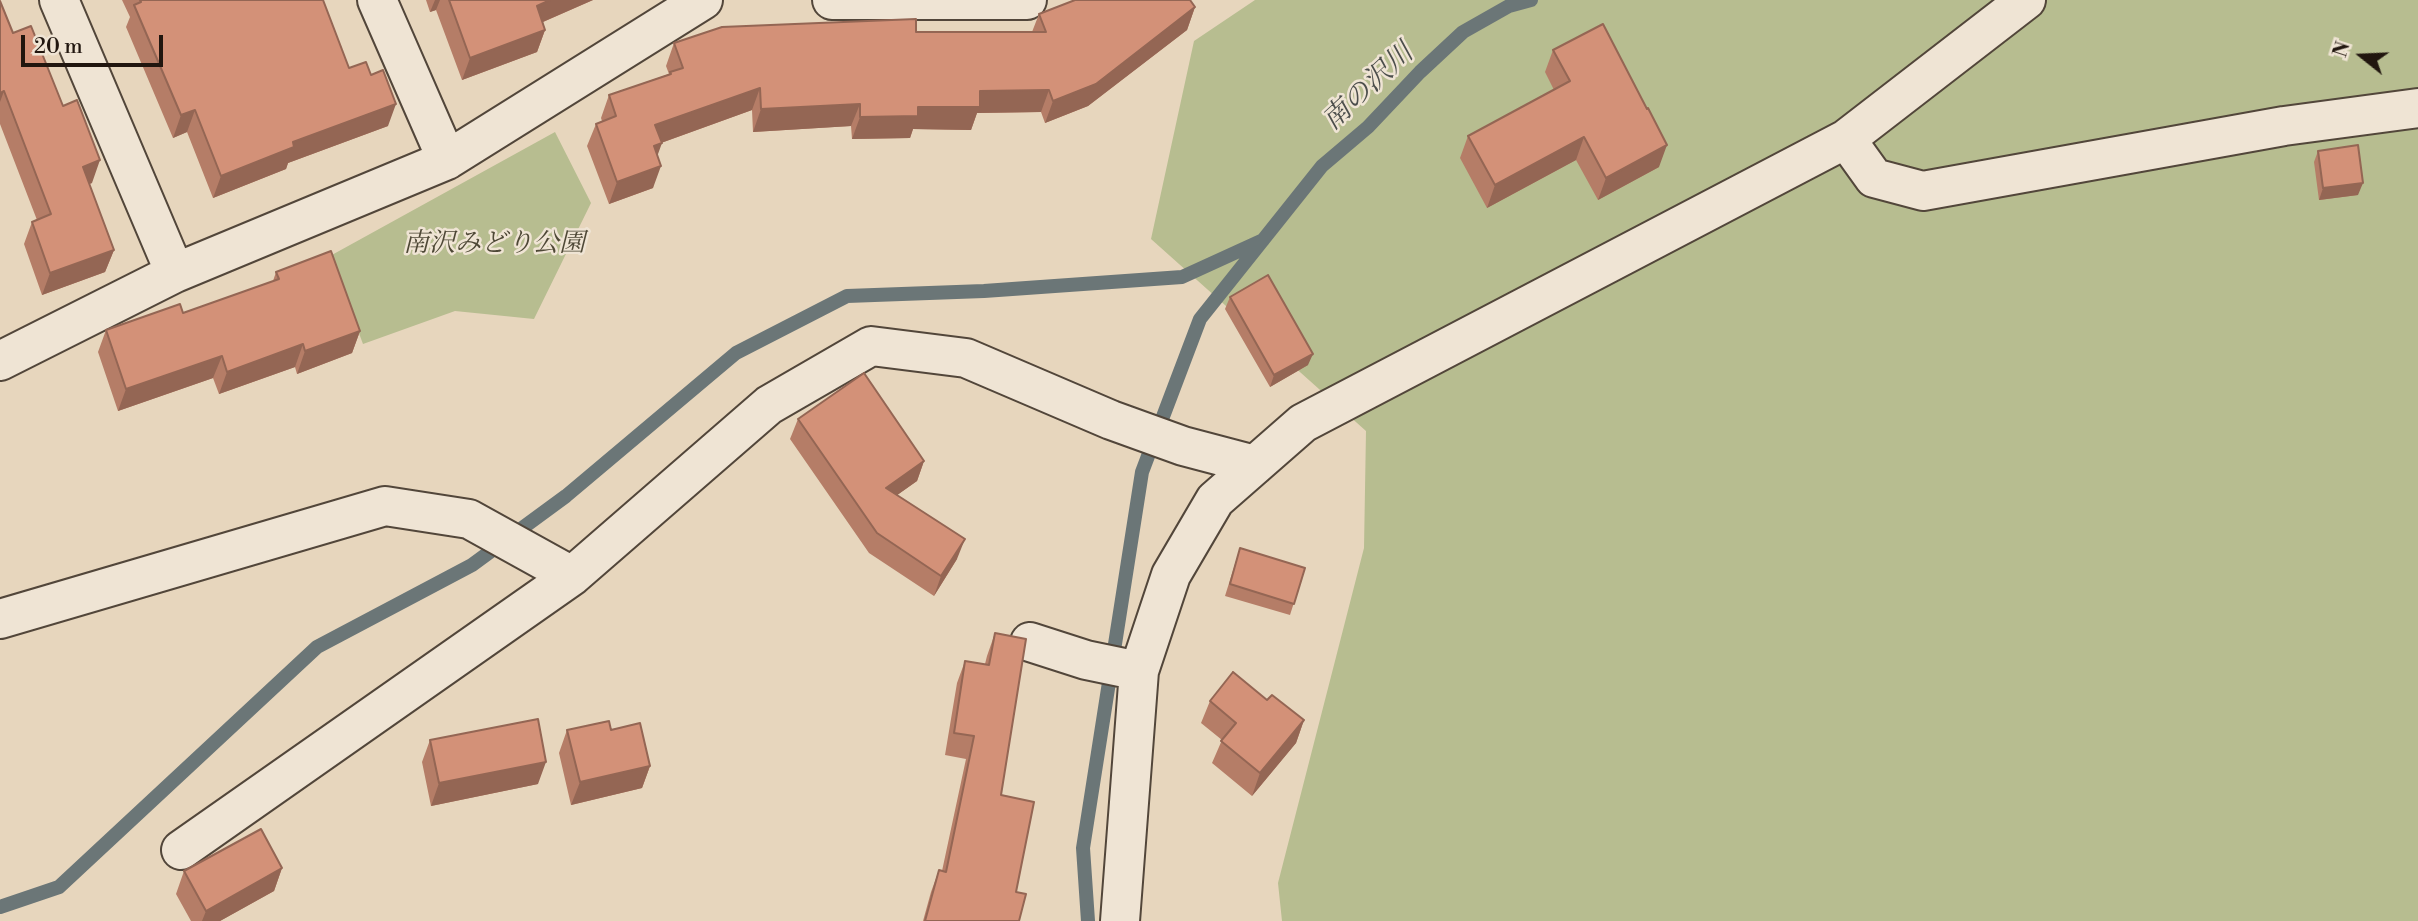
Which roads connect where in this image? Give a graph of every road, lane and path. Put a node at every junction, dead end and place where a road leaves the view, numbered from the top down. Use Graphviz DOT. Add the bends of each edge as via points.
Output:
graph roads {
  1 [pos="59,0"];
  2 [pos="377,0"];
  3 [pos="703,0"];
  4 [pos="832,0"];
  5 [pos="1026,0"];
  6 [pos="2026,0"];
  7 [pos="2418,108"];
  8 [pos="1846,139"];
  9 [pos="447,160"];
  10 [pos="175,273"];
  11 [pos="0,361"];
  12 [pos="1255,465"];
  13 [pos="572,576"];
  14 [pos="0,618"];
  15 [pos="1030,642"];
  16 [pos="1114,666"];
  17 [pos="181,850"];
  18 [pos="1120,921"];
  1 -- 10 [label="street"];
  2 -- 9 [label="street"];
  3 -- 9 [label="street"];
  4 -- 5 [label="street"];
  6 -- 8 [label="street"];
  7 -- 8 [label="street" via="2284,126 1923,191 1874,178"];
  8 -- 12 [label="street" via="1303,423"];
  9 -- 10 [label="street"];
  10 -- 11 [label="street"];
  12 -- 13 [label="street" via="1182,446 1111,420 965,358 871,346 769,405"];
  12 -- 16 [label="street" via="1215,500"];
  13 -- 14 [label="street" via="469,519 385,506"];
  13 -- 17 [label="street"];
  15 -- 16 [label="street"];
  16 -- 18 [label="street"];
}
